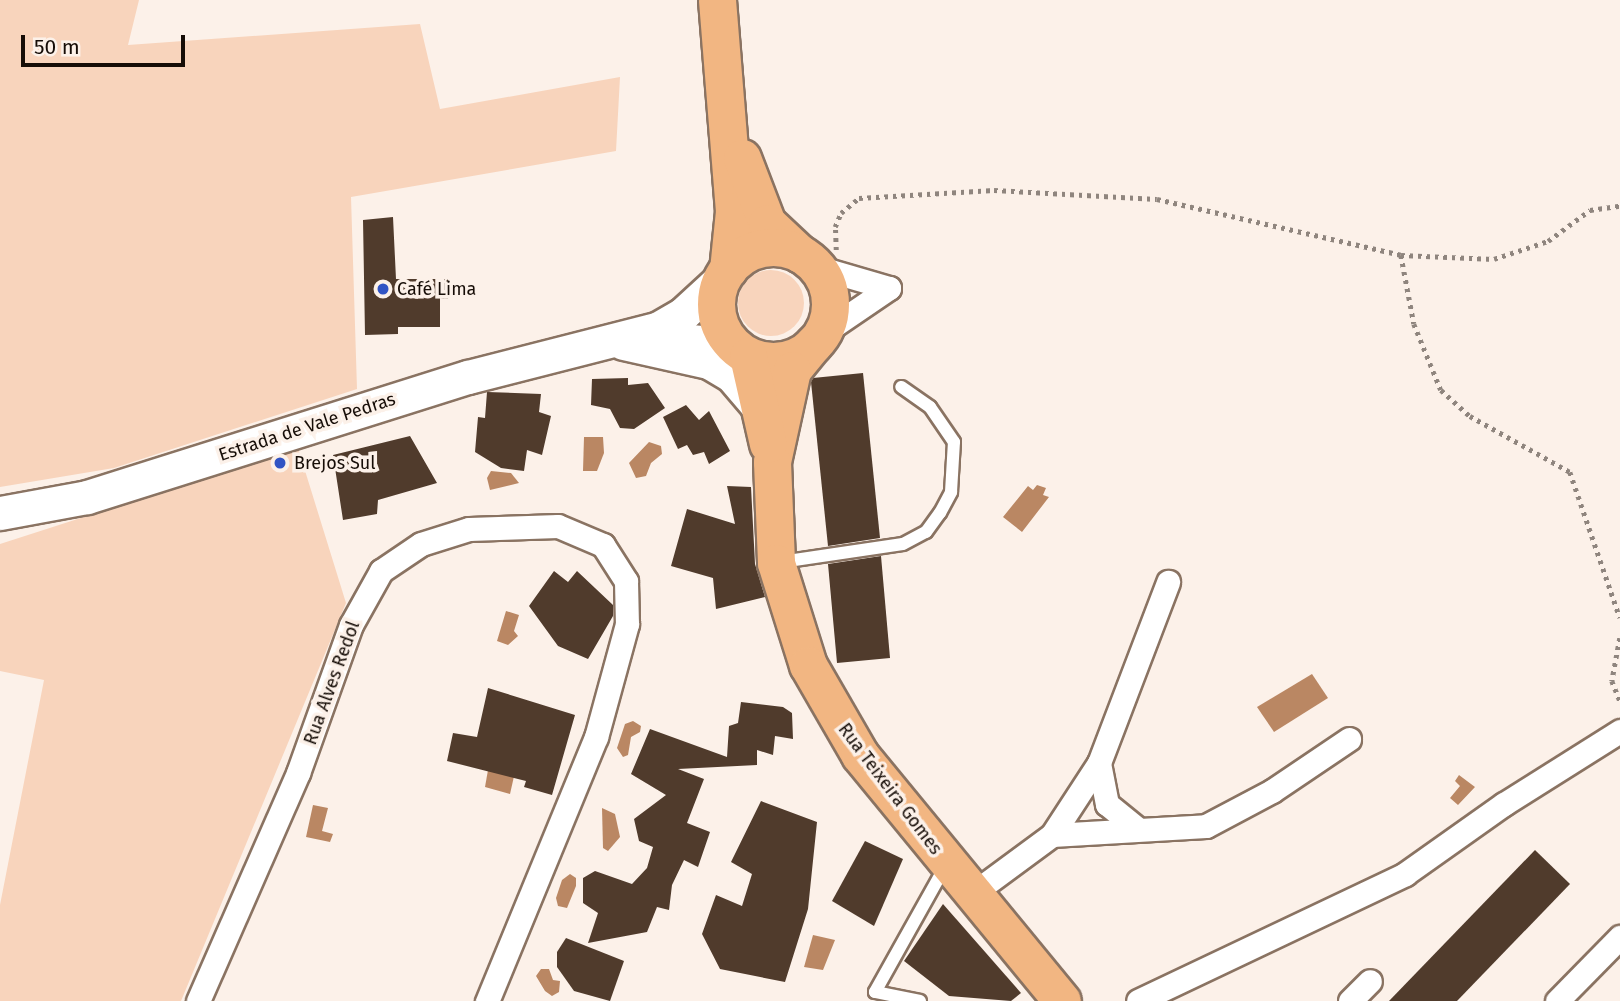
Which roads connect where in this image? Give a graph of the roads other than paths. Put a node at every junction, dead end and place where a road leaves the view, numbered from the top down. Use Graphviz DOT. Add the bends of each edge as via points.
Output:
graph roads {
  1 [pos="719,2"];
  2 [pos="726,75"];
  3 [pos="818,265"];
  4 [pos="725,274"];
  5 [pos="819,338"];
  6 [pos="614,341"];
  7 [pos="741,350"];
  8 [pos="901,387"];
  9 [pos="761,410"];
  10 [pos="772,462"];
  11 [pos="0,513"];
  12 [pos="776,563"];
  13 [pos="1168,582"];
  14 [pos="1620,731"];
  15 [pos="1349,739"];
  16 [pos="1099,763"];
  17 [pos="1137,828"];
  18 [pos="1052,835"];
  19 [pos="947,863"];
  20 [pos="972,894"];
  21 [pos="1620,937"];
  22 [pos="1370,981"];
  23 [pos="198,1001"];
  24 [pos="487,1001"];
  25 [pos="919,1001"];
  26 [pos="1062,1001"];
  27 [pos="1138,1001"];
  28 [pos="1350,1001"];
  29 [pos="1557,1001"];
  1 -- 2 [label="main road"];
  2 -- 3 [label="main road" via="748,183 767,223"];
  2 -- 4 [label="main road" via="734,212"];
  3 -- 4 [label="main road" via="779,247 761,248 737,259"];
  3 -- 5 [label="main road" via="830,307"];
  3 -- 5 [label="street" via="889,288"];
  4 -- 6 [label="main road, Estrada de Vale Pedras" via="683,314 657,329"];
  4 -- 7 [label="main road" via="715,303 718,322"];
  5 -- 7 [label="main road" via="780,360"];
  5 -- 10 [label="main road, Rua Teixeira Gomes" via="792,370"];
  6 -- 7 [label="main road, Estrada de Vale Pedras" via="657,338"];
  6 -- 9 [label="main road" via="709,362 732,376"];
  6 -- 11 [label="main road, Estrada de Vale Pedras" via="468,377 87,497"];
  7 -- 9 [label="main road, Rua Teixeira Gomes"];
  8 -- 12 [label="lane" via="930,407 954,442 951,492 940,513 926,532 903,544"];
  9 -- 10 [label="main road, Rua Teixeira Gomes"];
  10 -- 12 [label="main road, Rua Teixeira Gomes"];
  12 -- 19 [label="main road, Rua Teixeira Gomes" via="808,666 833,714"];
  13 -- 16 [label="street"];
  14 -- 27 [label="street" via="1405,874"];
  15 -- 17 [label="street" via="1272,791 1206,826"];
  16 -- 17 [label="street" via="1107,804"];
  16 -- 18 [label="street"];
  17 -- 18 [label="street"];
  18 -- 20 [label="street"];
  19 -- 20 [label="main road, Rua Teixeira Gomes"];
  19 -- 25 [label="lane" via="875,992"];
  20 -- 26 [label="main road, Rua Teixeira Gomes"];
  21 -- 29 [label="street"];
  22 -- 28 [label="street"];
  23 -- 24 [label="street, Rua Alves Redol" via="298,774 351,625 381,571 421,544 469,528 558,526 603,545 626,581 628,624 596,737"];
}
